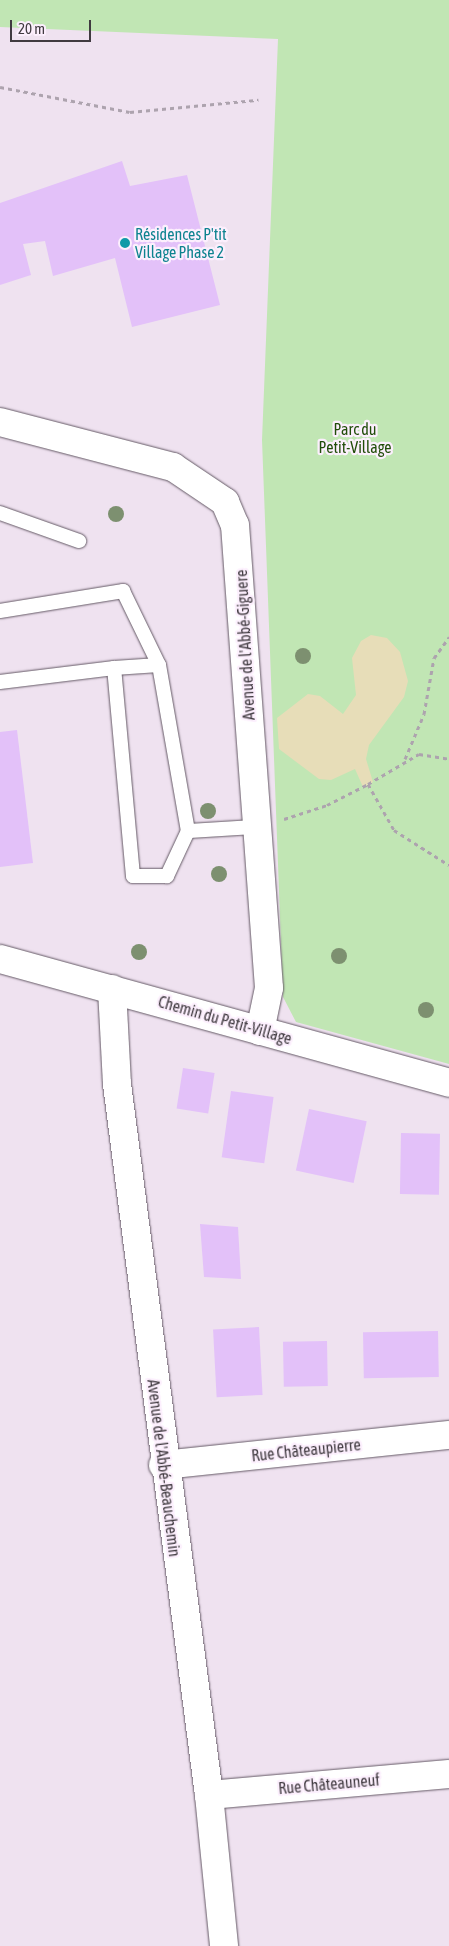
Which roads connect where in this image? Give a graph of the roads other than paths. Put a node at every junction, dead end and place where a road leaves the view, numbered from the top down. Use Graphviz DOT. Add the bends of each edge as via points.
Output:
graph roads {
  1 [pos="0,422"];
  2 [pos="0,513"];
  3 [pos="79,541"];
  4 [pos="0,611"];
  5 [pos="159,665"];
  6 [pos="114,668"];
  7 [pos="0,682"];
  8 [pos="255,827"];
  9 [pos="188,831"];
  10 [pos="0,959"];
  11 [pos="112,989"];
  12 [pos="260,1031"];
  13 [pos="449,1083"];
  14 [pos="449,1435"];
  15 [pos="163,1465"];
  16 [pos="449,1774"];
  17 [pos="209,1795"];
  18 [pos="224,1946"];
  1 -- 8 [label="street, Avenue de l'Abbé-Giguere" via="173,466 224,502 235,524 240,563"];
  2 -- 3 [label="lane"];
  4 -- 5 [label="lane" via="123,591"];
  5 -- 6 [label="lane"];
  5 -- 9 [label="lane"];
  6 -- 7 [label="lane"];
  6 -- 9 [label="lane" via="133,876 167,876"];
  8 -- 9 [label="lane"];
  8 -- 12 [label="street, Avenue de l'Abbé-Giguere" via="269,988"];
  10 -- 11 [label="street, Chemin du Petit-Village"];
  11 -- 12 [label="street, Chemin du Petit-Village"];
  11 -- 15 [label="street, Avenue de l'Abbé-Beauchemin" via="117,1084"];
  12 -- 13 [label="street, Chemin du Petit-Village"];
  14 -- 15 [label="street, Rue Châteaupierre"];
  15 -- 17 [label="street, Avenue de l'Abbé-Beauchemin"];
  16 -- 17 [label="street, Rue Châteauneuf"];
  17 -- 18 [label="street, Avenue de l'Abbé-Beauchemin"];
}
